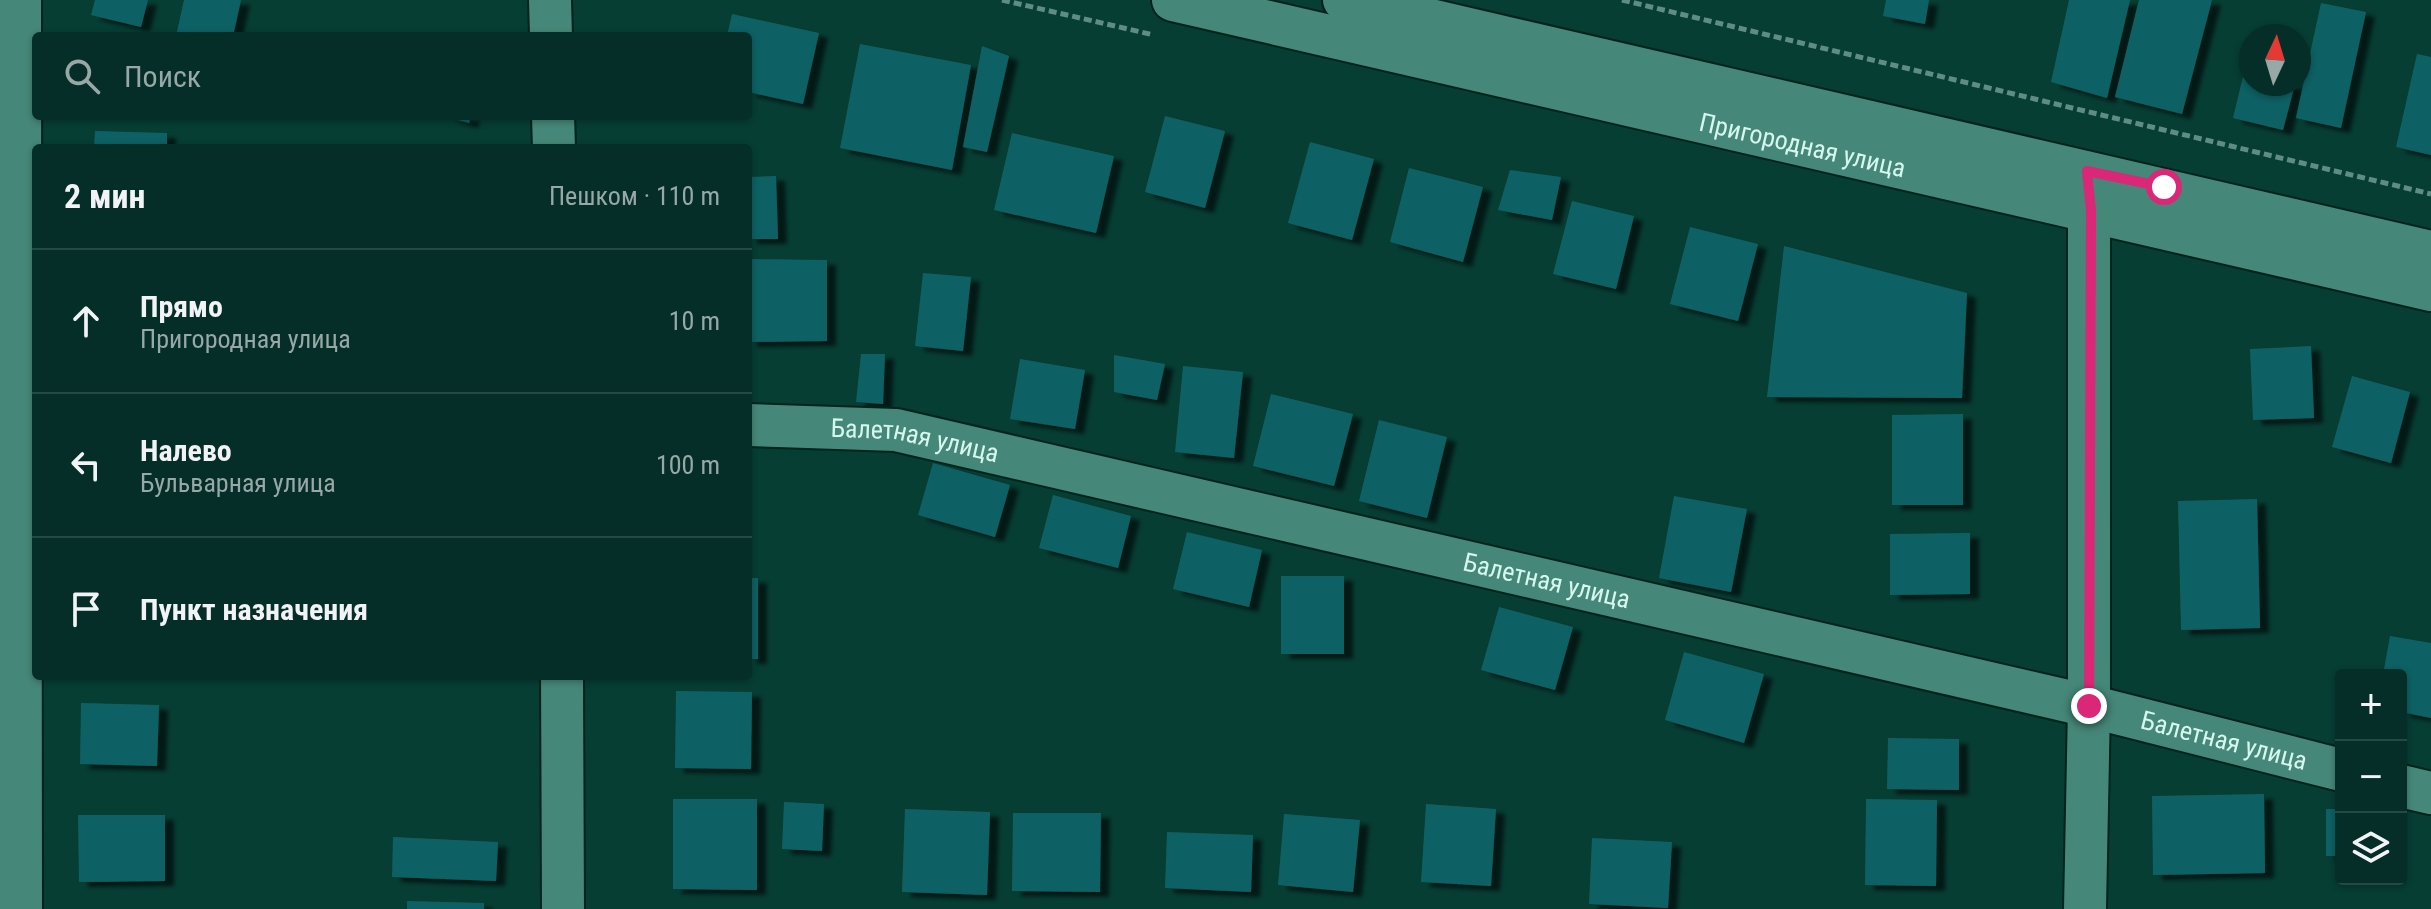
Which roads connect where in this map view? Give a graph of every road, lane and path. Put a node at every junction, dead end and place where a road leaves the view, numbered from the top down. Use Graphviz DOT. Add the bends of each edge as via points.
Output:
graph roads {
  1 [pos="20,0"];
  2 [pos="550,0"];
  3 [pos="1173,0"];
  4 [pos="1344,0"];
  5 [pos="1622,0"];
  6 [pos="551,32"];
  7 [pos="553,120"];
  8 [pos="554,144"];
  9 [pos="2089,191"];
  10 [pos="2431,194"];
  11 [pos="2431,252"];
  12 [pos="2431,290"];
  13 [pos="752,425"];
  14 [pos="562,680"];
  15 [pos="2089,706"];
  16 [pos="2335,768"];
  17 [pos="2407,787"];
  18 [pos="2431,793"];
  19 [pos="21,909"];
  20 [pos="563,909"];
  21 [pos="2085,909"];
  1 -- 19 [label="street"];
  2 -- 6 [label="street"];
  3 -- 9 [label="street, Пригородная улица"];
  4 -- 9 [label="street, Пригородная улица"];
  5 -- 10 [label="path"];
  7 -- 8 [label="street"];
  9 -- 11 [label="street, Пригородная улица"];
  9 -- 12 [label="street, Пригородная улица"];
  9 -- 15 [label="street"];
  13 -- 15 [label="street, Балетная улица" via="896,430"];
  14 -- 20 [label="street"];
  15 -- 16 [label="street, Балетная улица"];
  15 -- 21 [label="street"];
  17 -- 18 [label="street"];
}
